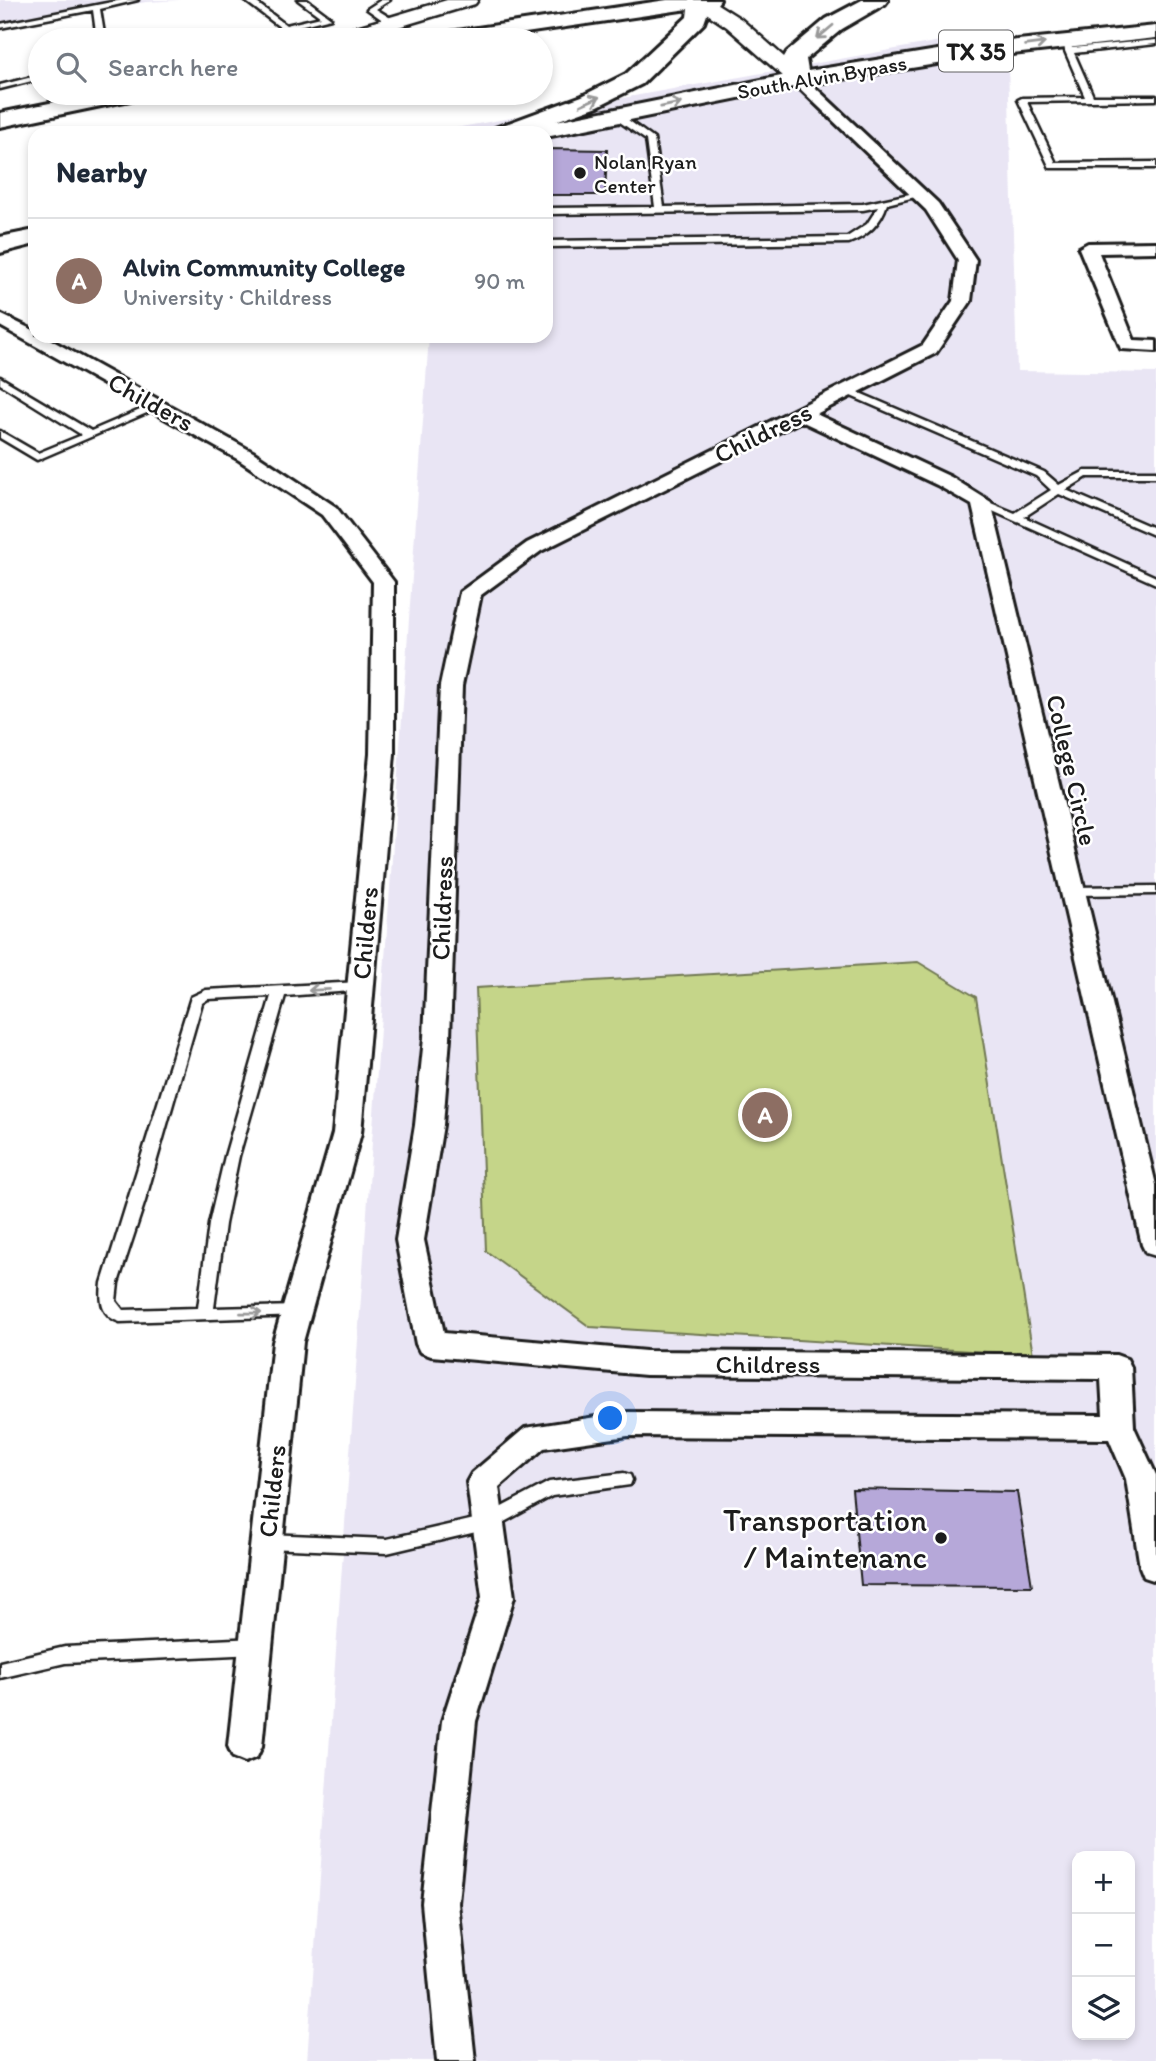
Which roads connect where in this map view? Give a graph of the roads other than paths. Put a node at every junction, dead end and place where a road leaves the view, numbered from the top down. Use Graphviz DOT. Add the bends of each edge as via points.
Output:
graph roads {
  1 [pos="134,0"];
  2 [pos="248,0"];
  3 [pos="302,0"];
  4 [pos="386,0"];
  5 [pos="468,0"];
  6 [pos="878,0"];
  7 [pos="702,1"];
  8 [pos="96,7"];
  9 [pos="394,24"];
  10 [pos="0,26"];
  11 [pos="287,27"];
  12 [pos="99,28"];
  13 [pos="379,28"];
  14 [pos="518,28"];
  15 [pos="1156,32"];
  16 [pos="1156,42"];
  17 [pos="1067,46"];
  18 [pos="797,79"];
  19 [pos="28,80"];
  20 [pos="0,87"];
  21 [pos="1156,98"];
  22 [pos="1090,99"];
  23 [pos="66,105"];
  24 [pos="617,116"];
  25 [pos="0,120"];
  26 [pos="522,126"];
  27 [pos="553,129"];
  28 [pos="1156,165"];
  29 [pos="919,195"];
  30 [pos="883,204"];
  31 [pos="660,209"];
  32 [pos="553,211"];
  33 [pos="28,239"];
  34 [pos="553,244"];
  35 [pos="0,245"];
  36 [pos="1156,247"];
  37 [pos="0,319"];
  38 [pos="28,334"];
  39 [pos="44,343"];
  40 [pos="1156,345"];
  41 [pos="0,380"];
  42 [pos="848,391"];
  43 [pos="158,406"];
  44 [pos="801,414"];
  45 [pos="0,433"];
  46 [pos="90,435"];
  47 [pos="1156,474"];
  48 [pos="1058,490"];
  49 [pos="981,502"];
  50 [pos="1015,518"];
  51 [pos="1156,533"];
  52 [pos="1156,581"];
  53 [pos="1156,890"];
  54 [pos="1072,891"];
  55 [pos="360,987"];
  56 [pos="279,992"];
  57 [pos="1156,1245"];
  58 [pos="297,1312"];
  59 [pos="205,1314"];
  60 [pos="1116,1367"];
  61 [pos="1119,1427"];
  62 [pos="624,1480"];
  63 [pos="487,1523"];
  64 [pos="267,1541"];
  65 [pos="1156,1567"];
  66 [pos="256,1646"];
  67 [pos="0,1670"];
  68 [pos="245,1746"];
  69 [pos="456,2061"];
  1 -- 8 [label="lane"];
  2 -- 11 [label="lane"];
  3 -- 11 [label="lane" via="327,18"];
  4 -- 9 [label="lane" via="370,9"];
  5 -- 9 [label="main road"];
  6 -- 18 [label="main road, one-way" via="834,24 795,57"];
  7 -- 14 [label="main road"];
  7 -- 18 [label="main road"];
  26 -- 7 [label="main road, one-way" via="634,79 697,19"];
  8 -- 10 [label="lane"];
  8 -- 12 [label="lane"];
  9 -- 13 [label="main road"];
  15 -- 17 [label="main road, South Alvin Bypass / TX 35"];
  16 -- 17 [label="lane"];
  18 -- 17 [label="main road, South Alvin Bypass / TX 35, one-way" via="968,52"];
  17 -- 22 [label="lane"];
  24 -- 18 [label="main road, South Alvin Bypass / TX 35, one-way"];
  18 -- 29 [label="street, Childress"];
  19 -- 20 [label="lane"];
  21 -- 22 [label="lane"];
  22 -- 28 [label="lane" via="1022,100 1053,166"];
  23 -- 25 [label="main road"];
  24 -- 27 [label="main road, South Alvin Bypass / TX 35"];
  24 -- 31 [label="lane" via="650,139"];
  29 -- 30 [label="lane"];
  29 -- 42 [label="street, Childress" via="967,260 962,300 930,349"];
  30 -- 31 [label="lane"];
  30 -- 34 [label="lane" via="879,216 861,235 849,240"];
  31 -- 32 [label="lane"];
  33 -- 35 [label="main road"];
  36 -- 40 [label="street" via="1088,248 1127,345"];
  37 -- 38 [label="street, Childers"];
  39 -- 43 [label="street, Childers"];
  41 -- 46 [label="lane"];
  42 -- 44 [label="street, Childress"];
  42 -- 48 [label="lane" via="1040,474"];
  43 -- 46 [label="lane"];
  43 -- 55 [label="street, Childers" via="329,511 384,582 382,754"];
  44 -- 49 [label="street"];
  44 -- 60 [label="street, Childress" via="534,547 471,592 451,686 437,1038 429,1125 410,1240 431,1344 646,1363"];
  45 -- 46 [label="lane" via="37,457"];
  47 -- 48 [label="lane" via="1085,474"];
  48 -- 50 [label="lane"];
  48 -- 51 [label="lane"];
  49 -- 50 [label="lane"];
  49 -- 54 [label="street, College Circle"];
  50 -- 52 [label="lane"];
  53 -- 54 [label="lane"];
  54 -- 57 [label="street, College Circle"];
  55 -- 56 [label="lane, one-way"];
  55 -- 58 [label="street, Childers" via="347,1133"];
  56 -- 59 [label="lane" via="232,1156"];
  56 -- 59 [label="lane" via="206,995 196,1000 110,1283 108,1301 120,1316"];
  59 -- 58 [label="lane, one-way"];
  58 -- 64 [label="street, Childers" via="288,1342"];
  60 -- 61 [label="street, Childress"];
  61 -- 63 [label="street" via="628,1424 536,1437 483,1482"];
  61 -- 65 [label="street" via="1143,1479"];
  62 -- 63 [label="lane" via="549,1489"];
  63 -- 64 [label="lane" via="387,1546"];
  63 -- 69 [label="street" via="498,1597 459,1721 440,1903"];
  64 -- 66 [label="street, Childers"];
  66 -- 67 [label="lane" via="65,1655"];
  66 -- 68 [label="street, Childers"];
}
